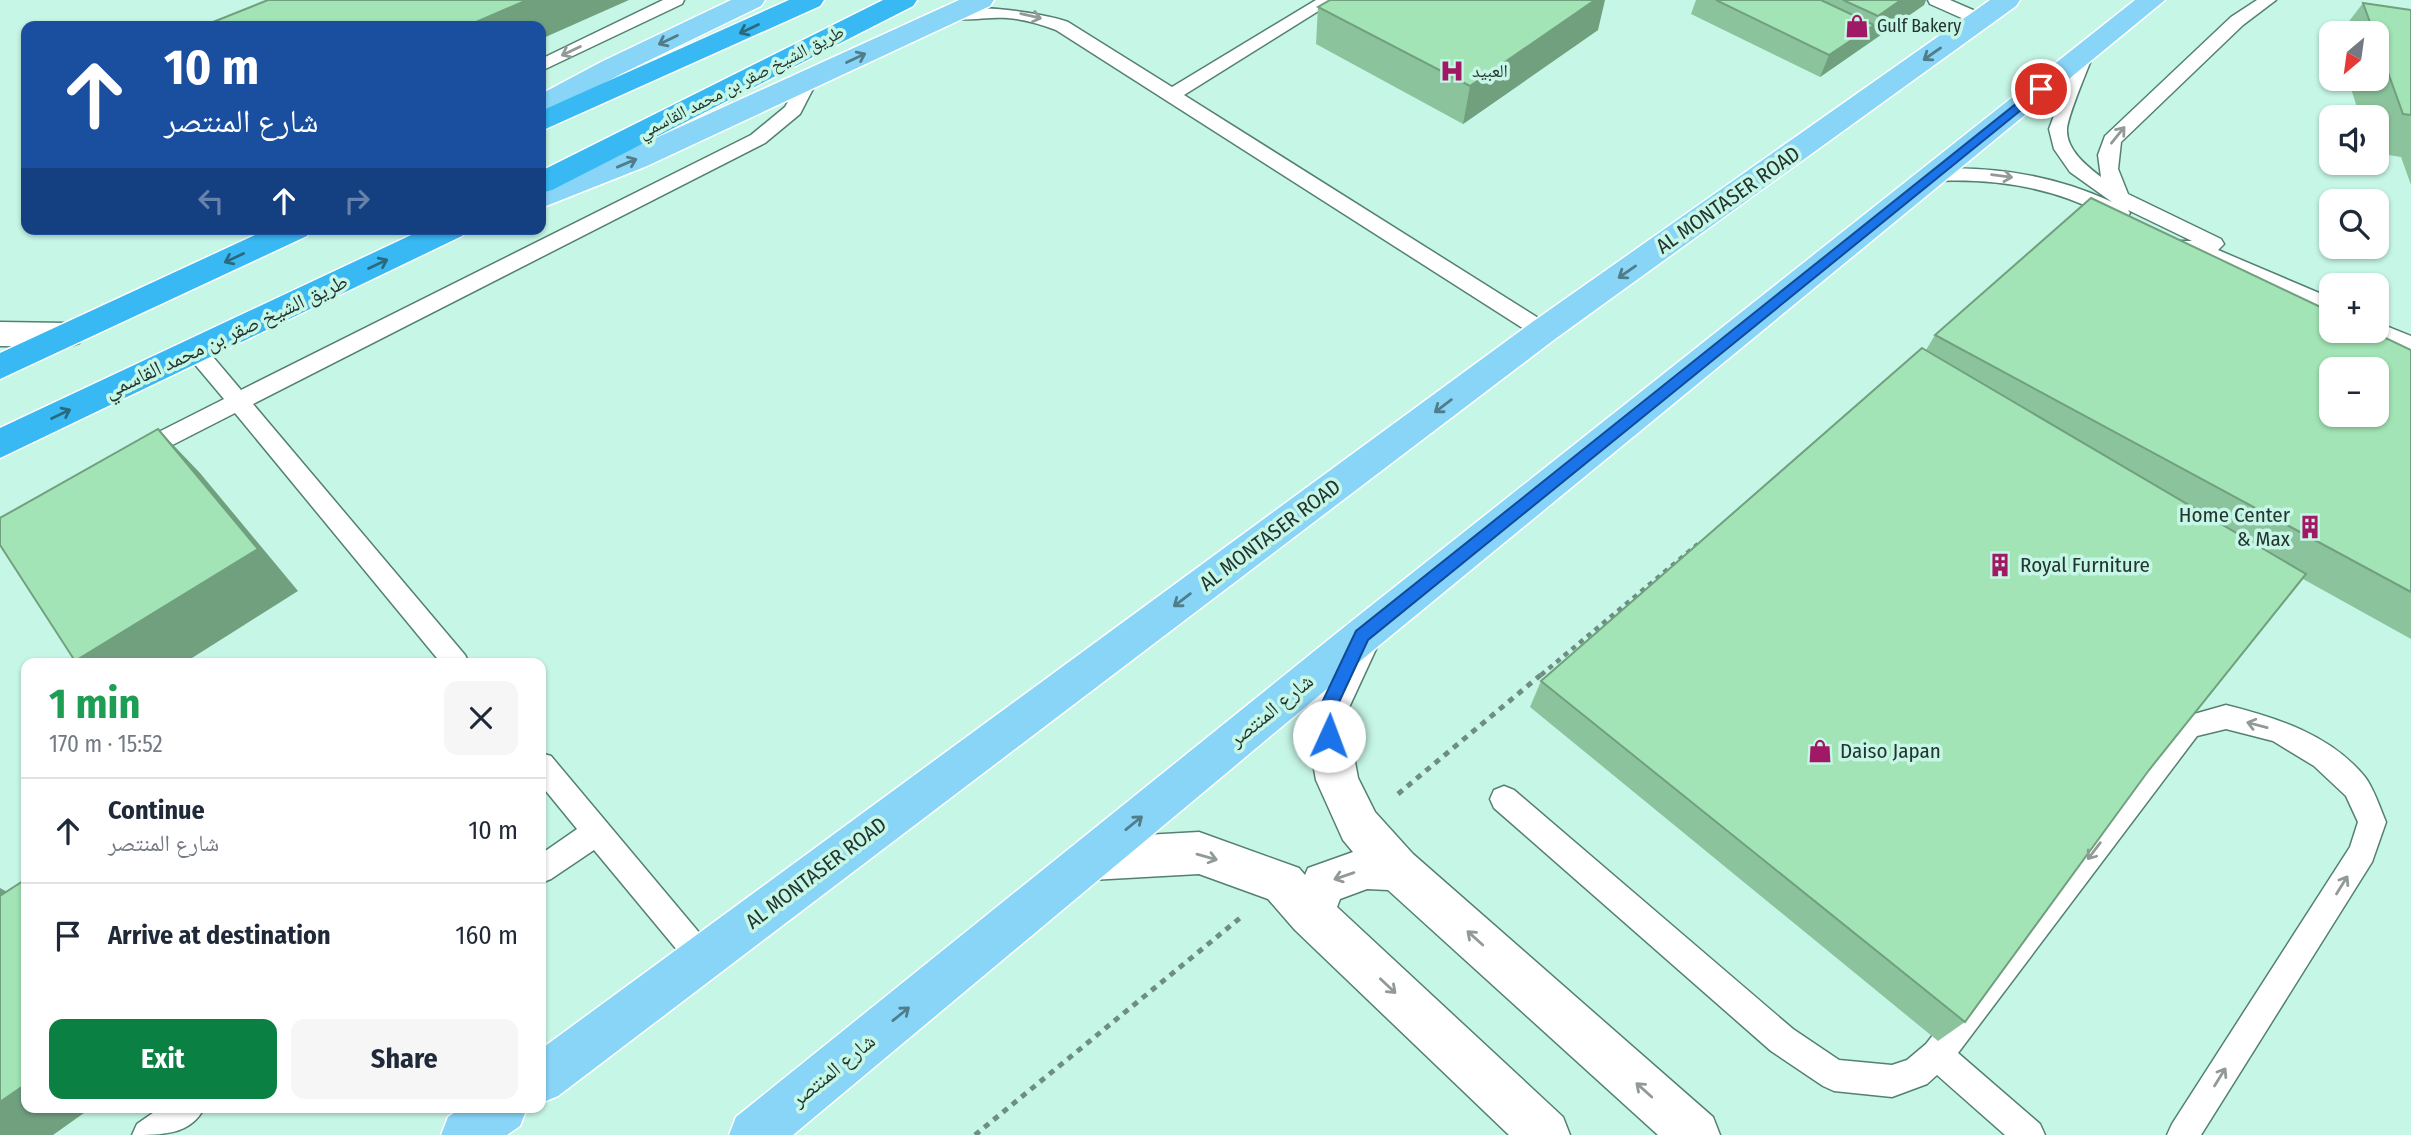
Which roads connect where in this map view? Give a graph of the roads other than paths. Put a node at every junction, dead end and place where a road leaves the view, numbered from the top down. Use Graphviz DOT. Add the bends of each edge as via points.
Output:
graph roads {
  1 [pos="677,0"];
  2 [pos="752,0"];
  3 [pos="811,0"];
  4 [pos="904,0"];
  5 [pos="981,0"];
  6 [pos="1328,0"];
  7 [pos="1936,0"];
  8 [pos="2268,0"];
  9 [pos="1054,1"];
  10 [pos="2151,7"];
  11 [pos="1994,10"];
  12 [pos="950,15"];
  13 [pos="1062,26"];
  14 [pos="2084,55"];
  15 [pos="546,64"];
  16 [pos="809,79"];
  17 [pos="1172,95"];
  18 [pos="546,103"];
  19 [pos="546,120"];
  20 [pos="1934,175"];
  21 [pos="546,180"];
  22 [pos="546,196"];
  23 [pos="2120,197"];
  24 [pos="280,235"];
  25 [pos="438,235"];
  26 [pos="2235,262"];
  27 [pos="2319,301"];
  28 [pos="1543,331"];
  29 [pos="0,334"];
  30 [pos="67,335"];
  31 [pos="2389,335"];
  32 [pos="2411,345"];
  33 [pos="195,350"];
  34 [pos="0,366"];
  35 [pos="237,400"];
  36 [pos="0,444"];
  37 [pos="119,462"];
  38 [pos="1362,636"];
  39 [pos="452,658"];
  40 [pos="546,771"];
  41 [pos="1504,799"];
  42 [pos="597,832"];
  43 [pos="1091,859"];
  44 [pos="546,867"];
  45 [pos="1397,869"];
  46 [pos="1297,898"];
  47 [pos="702,958"];
  48 [pos="1937,1055"];
  49 [pos="546,1075"];
  50 [pos="181,1113"];
  51 [pos="495,1113"];
  52 [pos="148,1135"];
  53 [pos="466,1135"];
  54 [pos="754,1135"];
  55 [pos="1545,1135"];
  56 [pos="1695,1135"];
  57 [pos="2029,1135"];
  58 [pos="2183,1135"];
  1 -- 15 [label="lane, one-way"];
  2 -- 18 [label="main road, one-way"];
  3 -- 19 [label="highway, طريق الشيخ صقر بن محمد القاسمي, one-way"];
  4 -- 21 [label="highway, طريق الشيخ صقر بن محمد القاسمي"];
  5 -- 12 [label="main road"];
  6 -- 17 [label="lane"];
  7 -- 11 [label="lane"];
  23 -- 8 [label="lane, one-way" via="2106,166 2112,140 2237,20"];
  9 -- 13 [label="lane"];
  10 -- 14 [label="main road, شارع المنتصر"];
  11 -- 28 [label="main road, AL MONTASER ROAD, one-way"];
  12 -- 13 [label="lane, one-way" via="1010,12"];
  16 -- 12 [label="main road, one-way"];
  13 -- 17 [label="lane"];
  14 -- 20 [label="main road, شارع المنتصر"];
  14 -- 23 [label="lane" via="2060,120 2058,139 2077,169"];
  22 -- 16 [label="main road, one-way"];
  16 -- 35 [label="lane" via="793,110 758,139"];
  17 -- 28 [label="lane"];
  20 -- 26 [label="lane, one-way" via="1996,175 2063,189 2191,248"];
  20 -- 38 [label="main road, شارع المنتصر"];
  23 -- 26 [label="lane" via="2204,237"];
  24 -- 30 [label="highway, one-way"];
  33 -- 25 [label="highway, طريق الشيخ صقر بن محمد القاسمي, one-way"];
  26 -- 27 [label="lane"];
  28 -- 47 [label="main road, AL MONTASER ROAD, one-way"];
  29 -- 30 [label="street"];
  30 -- 34 [label="highway"];
  31 -- 32 [label="lane"];
  33 -- 35 [label="lane"];
  36 -- 33 [label="highway, طريق الشيخ صقر بن محمد القاسمي, one-way"];
  35 -- 37 [label="lane"];
  35 -- 39 [label="lane"];
  43 -- 38 [label="main road, شارع المنتصر, one-way"];
  38 -- 45 [label="street" via="1325,715 1337,780 1359,826"];
  40 -- 42 [label="lane"];
  41 -- 48 [label="lane" via="1782,1040 1835,1075 1892,1081 1916,1073"];
  42 -- 44 [label="lane"];
  42 -- 47 [label="lane"];
  43 -- 46 [label="street, one-way" via="1199,853"];
  54 -- 43 [label="main road, شارع المنتصر, one-way"];
  45 -- 46 [label="street, one-way" via="1367,868"];
  56 -- 45 [label="street, one-way"];
  46 -- 55 [label="street, one-way"];
  47 -- 49 [label="main road, AL MONTASER ROAD"];
  48 -- 57 [label="lane"];
  58 -- 48 [label="lane, one-way" via="2362,853 2372,822 2356,787 2324,757 2280,731 2226,717 2189,726"];
  50 -- 52 [label="lane"];
  51 -- 53 [label="main road"];
}
